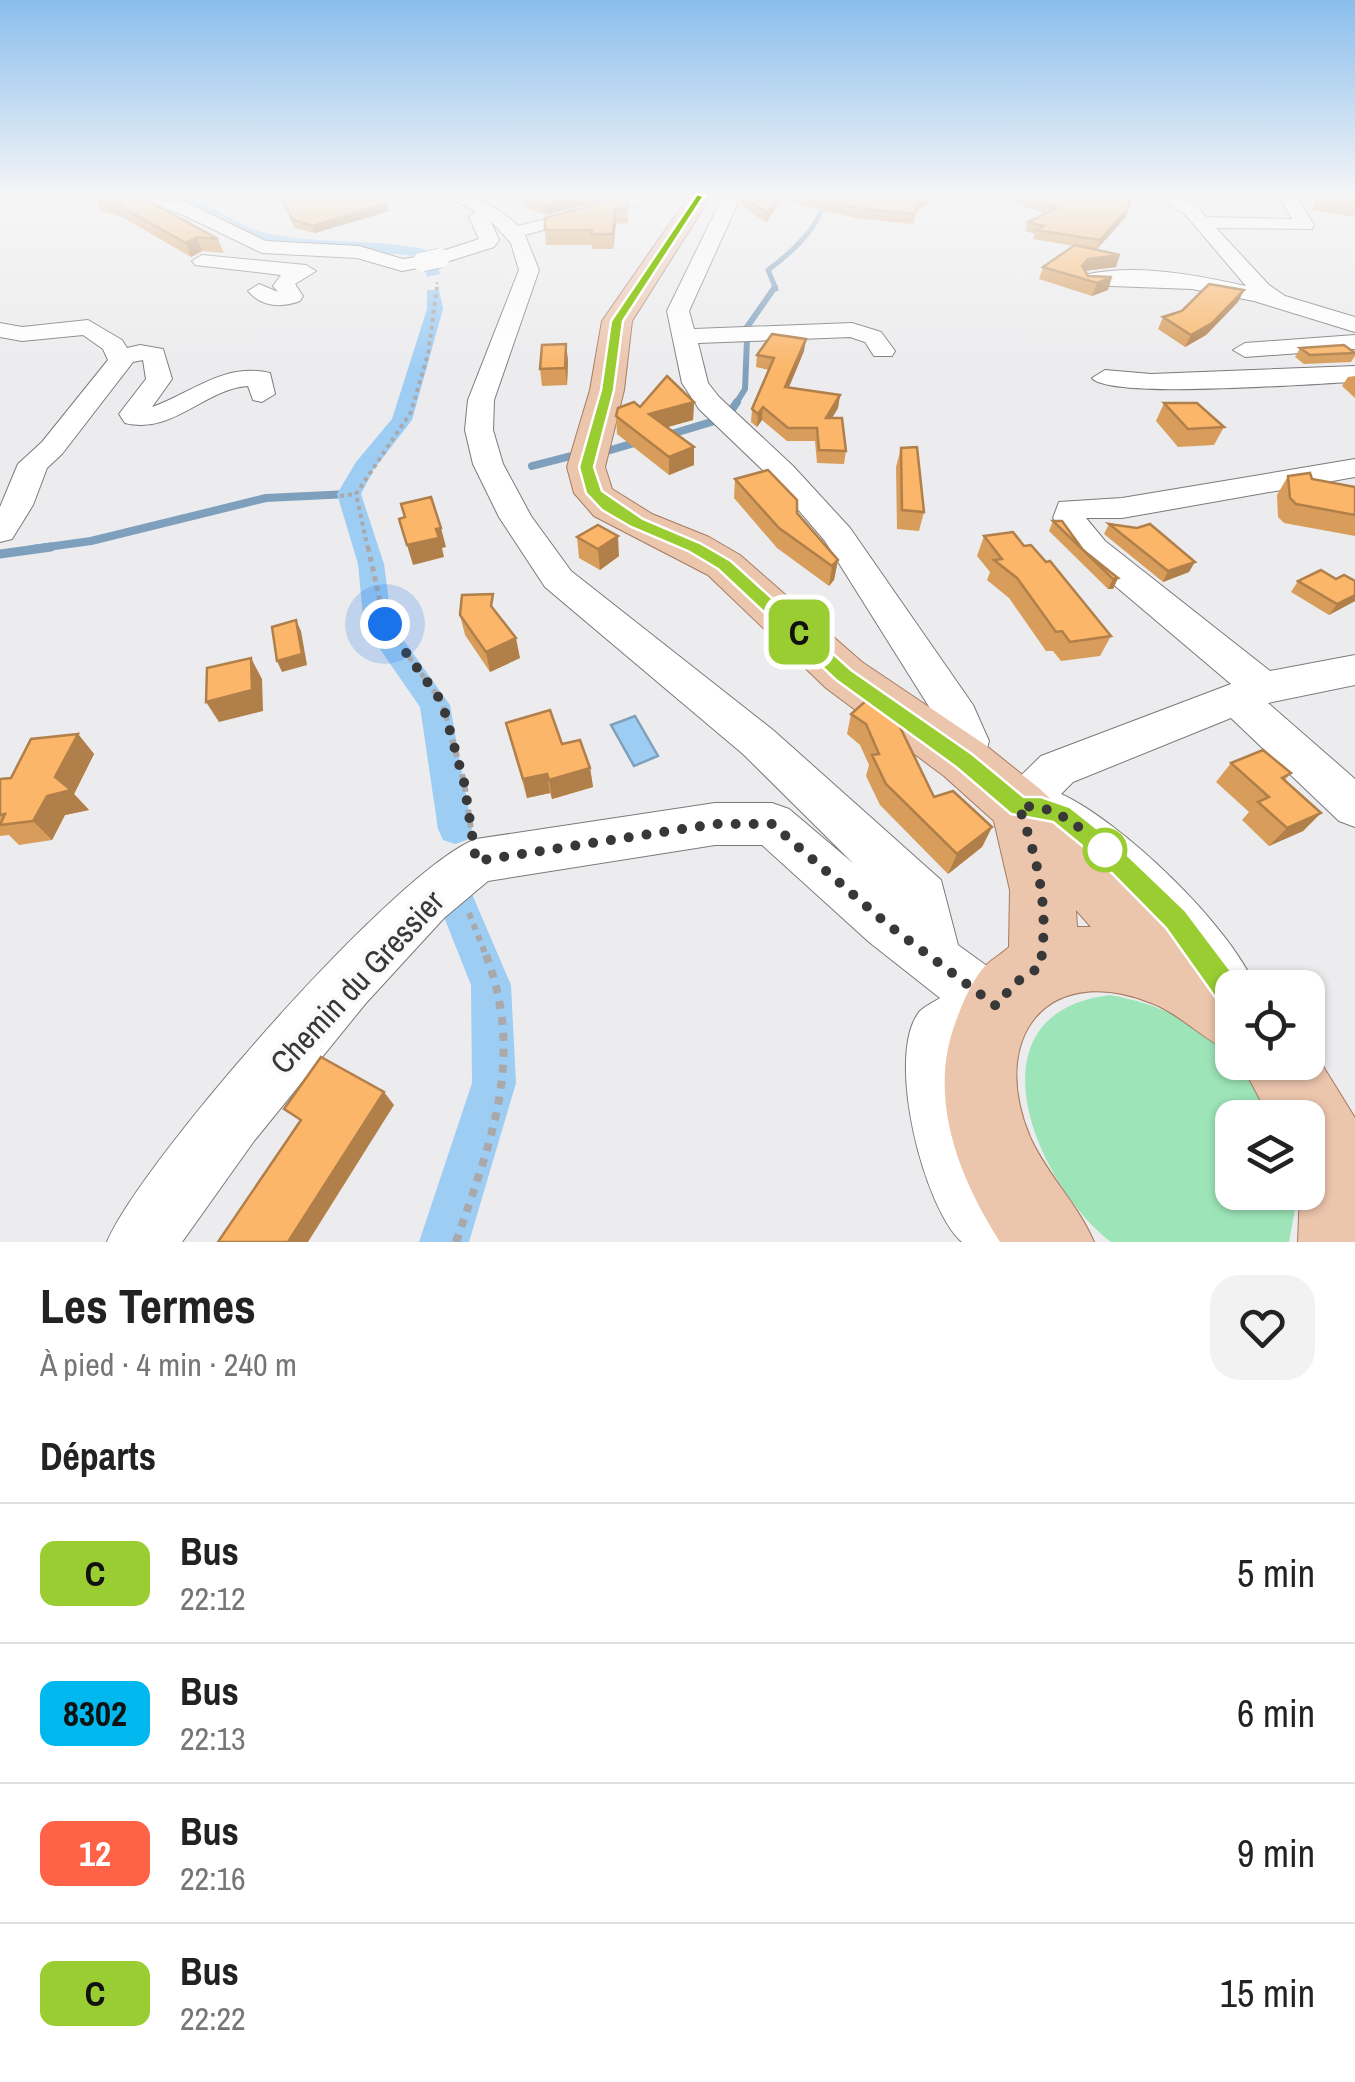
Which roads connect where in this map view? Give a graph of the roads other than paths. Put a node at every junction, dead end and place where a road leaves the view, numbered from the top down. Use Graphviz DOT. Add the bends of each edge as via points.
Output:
graph roads {
  1 [pos="358,254"];
  2 [pos="364,254"];
  3 [pos="449,254"];
  4 [pos="527,254"];
  5 [pos="662,254"];
  6 [pos="705,254"];
  7 [pos="1229,254"];
  8 [pos="202,261"];
  9 [pos="306,271"];
  10 [pos="1092,280"];
  11 [pos="259,291"];
  12 [pos="1289,303"];
  13 [pos="1355,325"];
  14 [pos="0,330"];
  15 [pos="682,336"];
  16 [pos="1355,342"];
  17 [pos="1245,350"];
  18 [pos="883,351"];
  19 [pos="120,358"];
  20 [pos="1355,374"];
  21 [pos="1104,378"];
  22 [pos="262,394"];
  23 [pos="1355,468"];
  24 [pos="12,495"];
  25 [pos="0,532"];
  26 [pos="1355,670"];
  27 [pos="1250,693"];
  28 [pos="964,760"];
  29 [pos="1019,807"];
  30 [pos="1355,807"];
  31 [pos="935,962"];
  32 [pos="1018,987"];
  33 [pos="1215,998"];
  34 [pos="1290,1080"];
  35 [pos="1344,1208"];
  36 [pos="141,1242"];
  37 [pos="1013,1242"];
  38 [pos="1052,1242"];
  1 -- 9 [label="street"];
  2 -- 3 [label="street" via="402,265"];
  4 -- 31 [label="street" via="529,270 481,400 479,430 514,518 558,579 758,742 923,897"];
  5 -- 28 [label="main road" via="617,321 608,390 586,467 594,493 637,523 724,565 844,675"];
  6 -- 15 [label="street" via="678,312"];
  7 -- 12 [label="street" via="1261,290"];
  8 -- 9 [label="street"];
  9 -- 11 [label="street" via="285,281 288,299"];
  10 -- 12 [label="street" via="1139,277"];
  12 -- 13 [label="street"];
  14 -- 19 [label="street" via="88,327"];
  15 -- 18 [label="street" via="852,330 873,337"];
  15 -- 28 [label="street" via="695,383 710,403 838,535 958,717 967,741"];
  16 -- 17 [label="street"];
  19 -- 22 [label="street" via="154,354 159,379 135,417 156,415 237,380 261,379"];
  19 -- 24 [label="street"];
  20 -- 21 [label="street"];
  23 -- 27 [label="street" via="1122,508 1070,509 1069,518 1093,549"];
  24 -- 25 [label="street"];
  26 -- 27 [label="street"];
  27 -- 29 [label="street" via="1057,769"];
  27 -- 30 [label="street"];
  28 -- 29 [label="main road"];
  29 -- 32 [label="main road" via="1040,864 1046,933"];
  29 -- 33 [label="main road"];
  31 -- 32 [label="street, Chemin du Gressier"];
  31 -- 36 [label="street, Chemin du Gressier" via="772,824 715,824 476,861 426,901 347,984 232,1119"];
  32 -- 33 [label="main road" via="1081,957 1129,962"];
  32 -- 37 [label="street" via="940,1032 936,1082 943,1135 971,1207"];
  32 -- 38 [label="main road" via="982,1046 981,1094 994,1149 1023,1206"];
  34 -- 35 [label="main road" via="1312,1111"];
}
